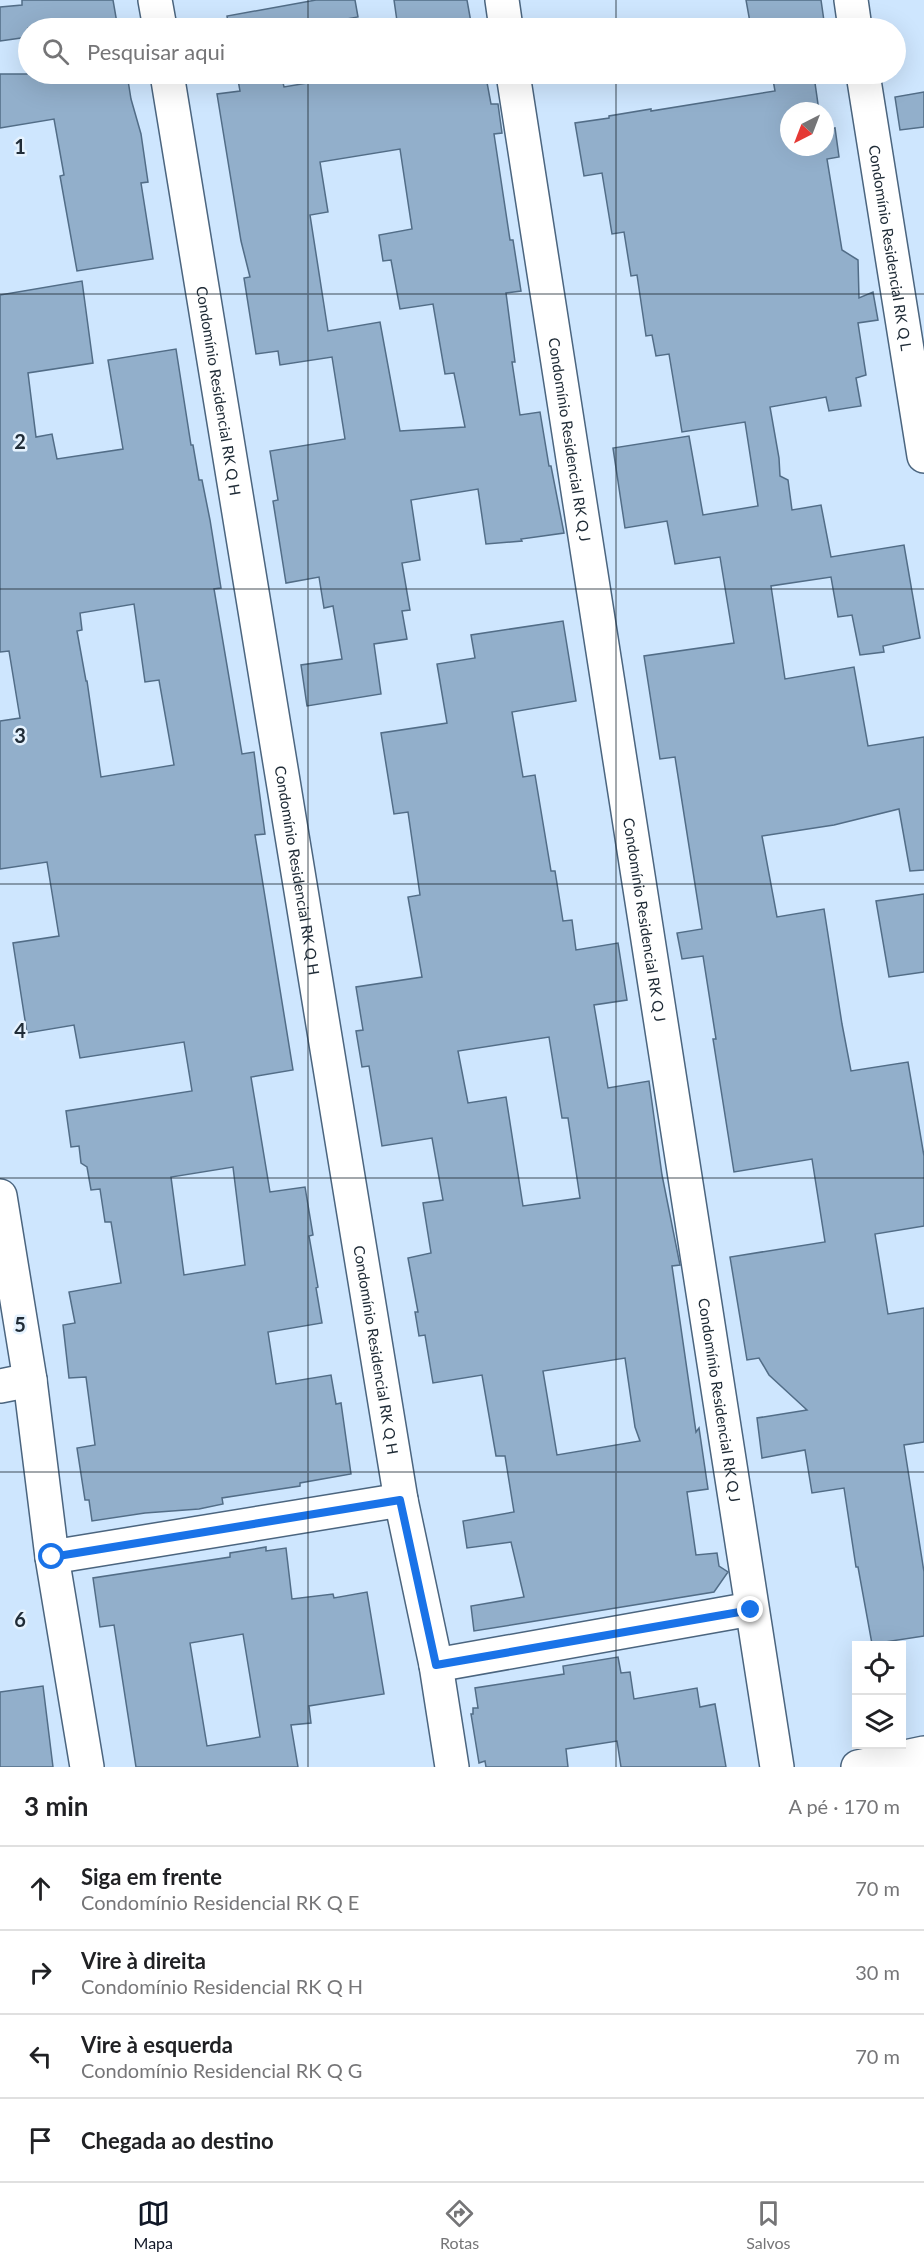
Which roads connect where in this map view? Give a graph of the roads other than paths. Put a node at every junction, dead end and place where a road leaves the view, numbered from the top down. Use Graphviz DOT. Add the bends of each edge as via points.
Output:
graph roads {
  1 [pos="155,0"];
  2 [pos="502,0"];
  3 [pos="851,0"];
  4 [pos="158,18"];
  5 [pos="505,18"];
  6 [pos="854,18"];
  7 [pos="169,84"];
  8 [pos="515,84"];
  9 [pos="865,84"];
  10 [pos="924,456"];
  11 [pos="0,1196"];
  12 [pos="15,1383"];
  13 [pos="400,1500"];
  14 [pos="52,1557"];
  15 [pos="751,1610"];
  16 [pos="436,1665"];
  17 [pos="924,1753"];
  18 [pos="87,1767"];
  19 [pos="452,1767"];
  20 [pos="777,1767"];
  21 [pos="858,1767"];
  1 -- 4 [label="street"];
  2 -- 5 [label="street"];
  3 -- 6 [label="street"];
  7 -- 13 [label="street, Condomínio Residencial RK Q H"];
  8 -- 15 [label="street, Condomínio Residencial RK Q J"];
  9 -- 10 [label="street, Condomínio Residencial RK Q L"];
  11 -- 12 [label="street"];
  12 -- 14 [label="street"];
  13 -- 14 [label="street"];
  13 -- 16 [label="street, Condomínio Residencial RK Q H"];
  14 -- 18 [label="street"];
  15 -- 16 [label="street"];
  15 -- 20 [label="street, Condomínio Residencial RK Q J"];
  16 -- 19 [label="street, Condomínio Residencial RK Q H"];
  17 -- 21 [label="street"];
}
